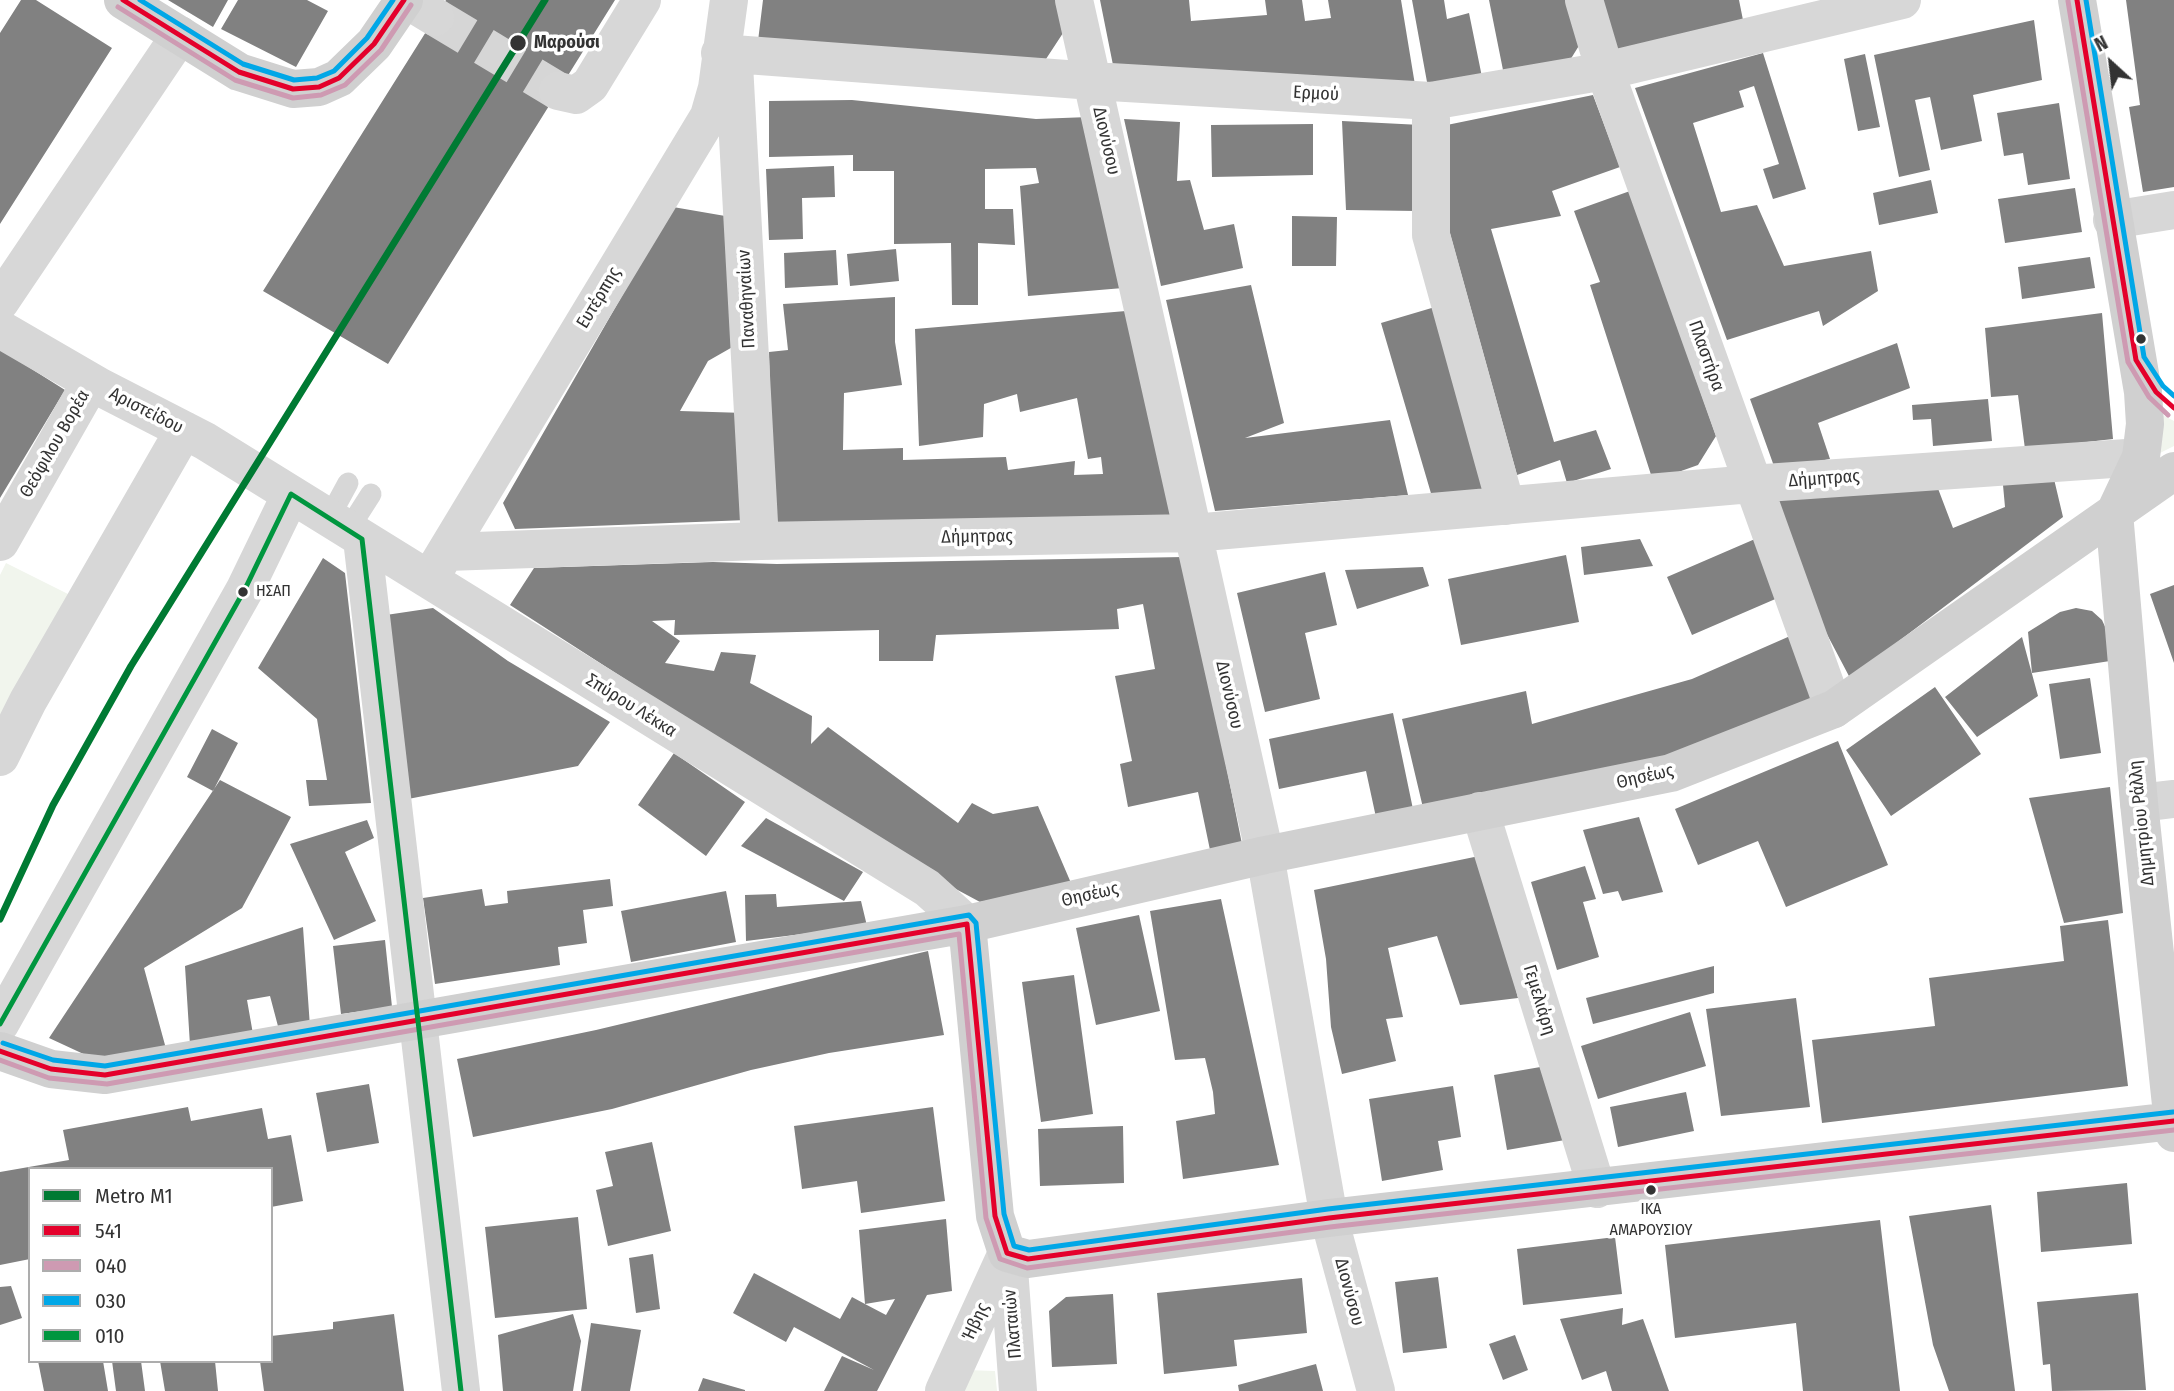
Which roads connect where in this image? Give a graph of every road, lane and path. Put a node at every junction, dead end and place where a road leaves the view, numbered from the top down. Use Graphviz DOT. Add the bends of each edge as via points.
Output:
graph roads {
  1 [pos="123,0"];
  2 [pos="642,0"];
  3 [pos="729,0"];
  4 [pos="1074,0"];
  5 [pos="1584,0"];
  6 [pos="1902,0"];
  7 [pos="2077,0"];
  8 [pos="415,6"];
  9 [pos="180,35"];
  10 [pos="727,55"];
  11 [pos="1605,71"];
  12 [pos="1093,81"];
  13 [pos="558,91"];
  14 [pos="1431,101"];
  15 [pos="2174,210"];
  16 [pos="2112,220"];
  17 [pos="0,302"];
  18 [pos="0,330"];
  19 [pos="2136,360"];
  20 [pos="91,382"];
  21 [pos="2174,408"];
  22 [pos="184,430"];
  23 [pos="2158,464"];
  24 [pos="348,483"];
  25 [pos="1751,484"];
  26 [pos="291,494"];
  27 [pos="371,494"];
  28 [pos="1506,506"];
  29 [pos="2114,513"];
  30 [pos="346,529"];
  31 [pos="1193,533"];
  32 [pos="760,541"];
  33 [pos="0,542"];
  34 [pos="437,567"];
  35 [pos="1834,709"];
  36 [pos="0,757"];
  37 [pos="2157,801"];
  38 [pos="1480,811"];
  39 [pos="1265,855"];
  40 [pos="967,924"];
  41 [pos="420,1022"];
  42 [pos="0,1024"];
  43 [pos="0,1051"];
  44 [pos="2174,1125"];
  45 [pos="1597,1189"];
  46 [pos="1329,1219"];
  47 [pos="1007,1253"];
  48 [pos="461,1391"];
  49 [pos="944,1391"];
  50 [pos="1018,1391"];
  51 [pos="1376,1391"];
  1 -- 9 [label="main road"];
  2 -- 13 [label="street" via="590,85 576,95"];
  3 -- 10 [label="street, Ευτέρπης"];
  4 -- 12 [label="street, Διονύσου"];
  5 -- 11 [label="street, Πλαστήρα"];
  6 -- 11 [label="street, Ερμού"];
  7 -- 16 [label="main road"];
  8 -- 9 [label="main road" via="339,78 319,87 293,89 239,72"];
  9 -- 17 [label="street"];
  10 -- 12 [label="street, Ερμού"];
  10 -- 32 [label="street, Παναθηναίων"];
  10 -- 34 [label="street, Ευτέρπης" via="709,116"];
  11 -- 14 [label="street, Ερμού"];
  11 -- 25 [label="street, Πλαστήρα"];
  12 -- 14 [label="street, Ερμού"];
  12 -- 31 [label="street, Διονύσου"];
  14 -- 28 [label="street" via="1431,235"];
  15 -- 16 [label="street"];
  16 -- 19 [label="main road"];
  18 -- 20 [label="street, Αριστείδου"];
  19 -- 21 [label="main road" via="2156,392"];
  19 -- 23 [label="main road"];
  20 -- 22 [label="street, Αριστείδου"];
  20 -- 33 [label="street, Θεόφιλου Βορέα"];
  22 -- 26 [label="street, Αριστείδου"];
  22 -- 36 [label="street" via="27,701"];
  23 -- 25 [label="street, Δήμητρας"];
  23 -- 29 [label="main road, Θησέως"];
  24 -- 30 [label="lane"];
  25 -- 28 [label="street, Δήμητρας"];
  25 -- 35 [label="street, Πλαστήρα"];
  26 -- 30 [label="street, Σπύρου Λέκκα"];
  26 -- 42 [label="street" via="245,589"];
  27 -- 30 [label="lane"];
  28 -- 31 [label="street, Δήμητρας"];
  29 -- 35 [label="main road, Θησέως"];
  29 -- 37 [label="main road, Δημητρίου Ράλλη"];
  30 -- 34 [label="street, Σπύρου Λέκκα"];
  30 -- 41 [label="street"];
  31 -- 32 [label="street, Δήμητρας"];
  31 -- 39 [label="street, Διονύσου"];
  32 -- 34 [label="street, Δήμητρας"];
  34 -- 40 [label="street, Σπύρου Λέκκα" via="927,888"];
  35 -- 38 [label="main road, Θησέως" via="1671,773"];
  37 -- 44 [label="main road, Δημητρίου Ράλλη"];
  38 -- 39 [label="main road, Θησέως"];
  38 -- 45 [label="street, Γεμελιάρη"];
  39 -- 40 [label="main road, Θησέως"];
  39 -- 46 [label="street, Διονύσου"];
  40 -- 41 [label="main road, Θησέως"];
  40 -- 47 [label="main road, Πλαταιών" via="995,1216"];
  41 -- 43 [label="main road, Θησέως" via="105,1075 51,1069"];
  41 -- 48 [label="street"];
  44 -- 45 [label="main road"];
  45 -- 46 [label="main road"];
  46 -- 47 [label="main road" via="1028,1259"];
  46 -- 51 [label="street, Διονύσου"];
  47 -- 49 [label="street, Ήβης"];
  47 -- 50 [label="street, Πλαταιών"];
}
